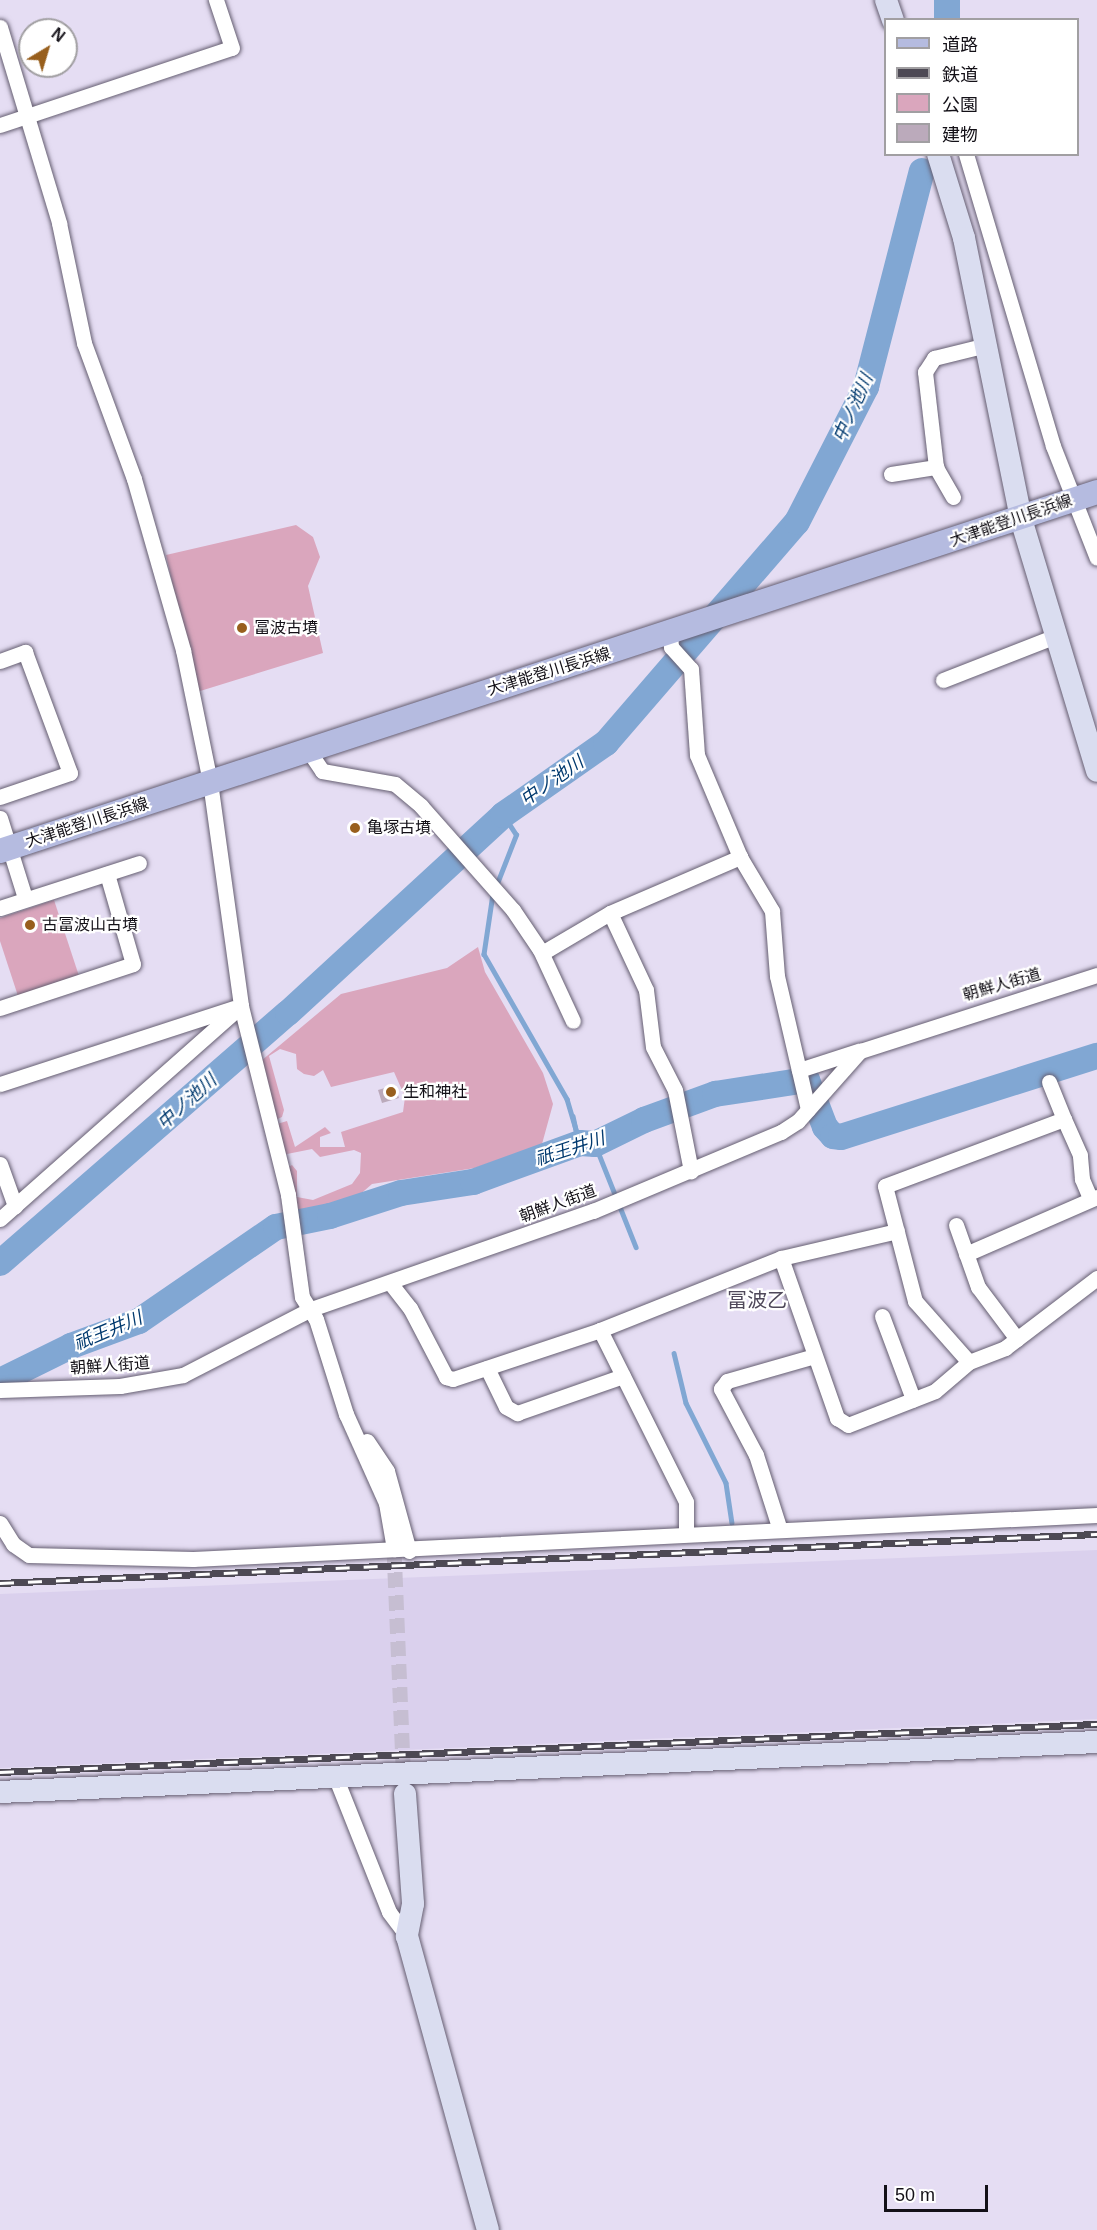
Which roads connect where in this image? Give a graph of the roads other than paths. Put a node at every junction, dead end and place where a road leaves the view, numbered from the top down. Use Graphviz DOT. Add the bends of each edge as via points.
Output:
graph roads {
  1 [pos="216,0"];
  2 [pos="886,0"];
  3 [pos="891,18"];
  4 [pos="0,27"];
  5 [pos="27,117"];
  6 [pos="0,125"];
  7 [pos="939,156"];
  8 [pos="967,156"];
  9 [pos="982,346"];
  10 [pos="936,467"];
  11 [pos="891,474"];
  12 [pos="1097,492"];
  13 [pos="953,497"];
  14 [pos="1071,500"];
  15 [pos="1021,519"];
  16 [pos="1097,558"];
  17 [pos="675,636"];
  18 [pos="1056,636"];
  19 [pos="0,661"];
  20 [pos="943,680"];
  21 [pos="306,747"];
  22 [pos="1097,768"];
  23 [pos="210,783"];
  24 [pos="0,797"];
  25 [pos="0,818"];
  26 [pos="4,850"];
  27 [pos="740,857"];
  28 [pos="139,863"];
  29 [pos="107,874"];
  30 [pos="25,898"];
  31 [pos="0,908"];
  32 [pos="610,912"];
  33 [pos="542,953"];
  34 [pos="1097,975"];
  35 [pos="0,1008"];
  36 [pos="243,1012"];
  37 [pos="573,1021"];
  38 [pos="860,1051"];
  39 [pos="800,1077"];
  40 [pos="1049,1082"];
  41 [pos="0,1084"];
  42 [pos="812,1104"];
  43 [pos="1064,1119"];
  44 [pos="0,1164"];
  45 [pos="691,1171"];
  46 [pos="1093,1198"];
  47 [pos="15,1206"];
  48 [pos="0,1219"];
  49 [pos="956,1225"];
  50 [pos="897,1231"];
  51 [pos="966,1254"];
  52 [pos="781,1258"];
  53 [pos="1097,1278"];
  54 [pos="391,1284"];
  55 [pos="310,1309"];
  56 [pos="882,1316"];
  57 [pos="600,1330"];
  58 [pos="1017,1339"];
  59 [pos="815,1356"];
  60 [pos="969,1362"];
  61 [pos="487,1368"];
  62 [pos="623,1376"];
  63 [pos="2,1391"];
  64 [pos="913,1400"];
  65 [pos="1097,1515"];
  66 [pos="0,1523"];
  67 [pos="780,1530"];
  68 [pos="687,1534"];
  69 [pos="401,1550"];
  70 [pos="1097,1742"];
  71 [pos="335,1776"];
  72 [pos="0,1792"];
  73 [pos="405,1794"];
  74 [pos="407,1936"];
  75 [pos="488,2230"];
  1 -- 5 [label="street" via="232,48"];
  2 -- 3 [label="street"];
  4 -- 5 [label="street"];
  5 -- 6 [label="street"];
  5 -- 23 [label="street" via="59,223 84,343 134,479 183,650"];
  7 -- 9 [label="street" via="964,238"];
  8 -- 14 [label="street"];
  9 -- 10 [label="street" via="934,358 925,372"];
  9 -- 15 [label="street"];
  10 -- 11 [label="street"];
  10 -- 13 [label="street"];
  12 -- 14 [label="main road, 大津能登川長浜線"];
  14 -- 15 [label="main road, 大津能登川長浜線"];
  14 -- 16 [label="street"];
  15 -- 17 [label="main road, 大津能登川長浜線" via="762,603"];
  15 -- 18 [label="street"];
  17 -- 21 [label="main road, 大津能登川長浜線"];
  17 -- 27 [label="street" via="691,669 697,755"];
  18 -- 20 [label="street"];
  18 -- 22 [label="street"];
  19 -- 24 [label="street" via="25,652 70,773"];
  21 -- 23 [label="main road, 大津能登川長浜線"];
  21 -- 33 [label="street" via="322,771 395,784 421,806"];
  23 -- 26 [label="main road, 大津能登川長浜線"];
  23 -- 36 [label="street"];
  25 -- 26 [label="street"];
  26 -- 30 [label="street"];
  27 -- 32 [label="street"];
  27 -- 39 [label="street" via="772,911 777,976"];
  28 -- 29 [label="street"];
  29 -- 30 [label="street"];
  29 -- 35 [label="street" via="133,964"];
  30 -- 31 [label="street"];
  32 -- 33 [label="street"];
  32 -- 45 [label="street" via="646,990 653,1047 675,1090"];
  33 -- 37 [label="street"];
  34 -- 38 [label="street, 朝鮮人街道"];
  36 -- 41 [label="street"];
  36 -- 47 [label="street"];
  36 -- 55 [label="street" via="288,1195 302,1297"];
  38 -- 39 [label="street"];
  38 -- 42 [label="street, 朝鮮人街道"];
  39 -- 42 [label="street"];
  40 -- 43 [label="street"];
  42 -- 45 [label="street, 朝鮮人街道" via="781,1132"];
  43 -- 46 [label="street" via="1080,1155 1082,1179"];
  43 -- 50 [label="street" via="885,1186"];
  44 -- 47 [label="street"];
  45 -- 54 [label="street, 朝鮮人街道"];
  46 -- 51 [label="street"];
  47 -- 48 [label="street"];
  49 -- 51 [label="street"];
  50 -- 52 [label="street"];
  50 -- 60 [label="street" via="915,1301"];
  51 -- 58 [label="street" via="978,1287"];
  52 -- 57 [label="street"];
  52 -- 59 [label="street"];
  53 -- 58 [label="street"];
  54 -- 55 [label="street, 朝鮮人街道"];
  54 -- 61 [label="street" via="410,1308 446,1377"];
  55 -- 63 [label="street, 朝鮮人街道" via="183,1375 139,1385"];
  55 -- 69 [label="street" via="354,1434 367,1440 387,1471"];
  56 -- 64 [label="street"];
  57 -- 61 [label="street"];
  57 -- 62 [label="street"];
  58 -- 60 [label="street"];
  59 -- 64 [label="street" via="837,1418 848,1425"];
  59 -- 67 [label="street" via="727,1381 721,1389 756,1455"];
  60 -- 64 [label="street" via="935,1391"];
  61 -- 62 [label="street" via="506,1407 518,1413"];
  62 -- 68 [label="street" via="686,1502"];
  65 -- 67 [label="street"];
  66 -- 69 [label="street" via="13,1544 29,1555 49,1557 193,1559"];
  67 -- 68 [label="street"];
  68 -- 69 [label="street"];
  70 -- 71 [label="street"];
  71 -- 72 [label="street"];
  71 -- 74 [label="street" via="388,1912"];
  73 -- 74 [label="street" via="413,1904"];
  74 -- 75 [label="street"];
}
